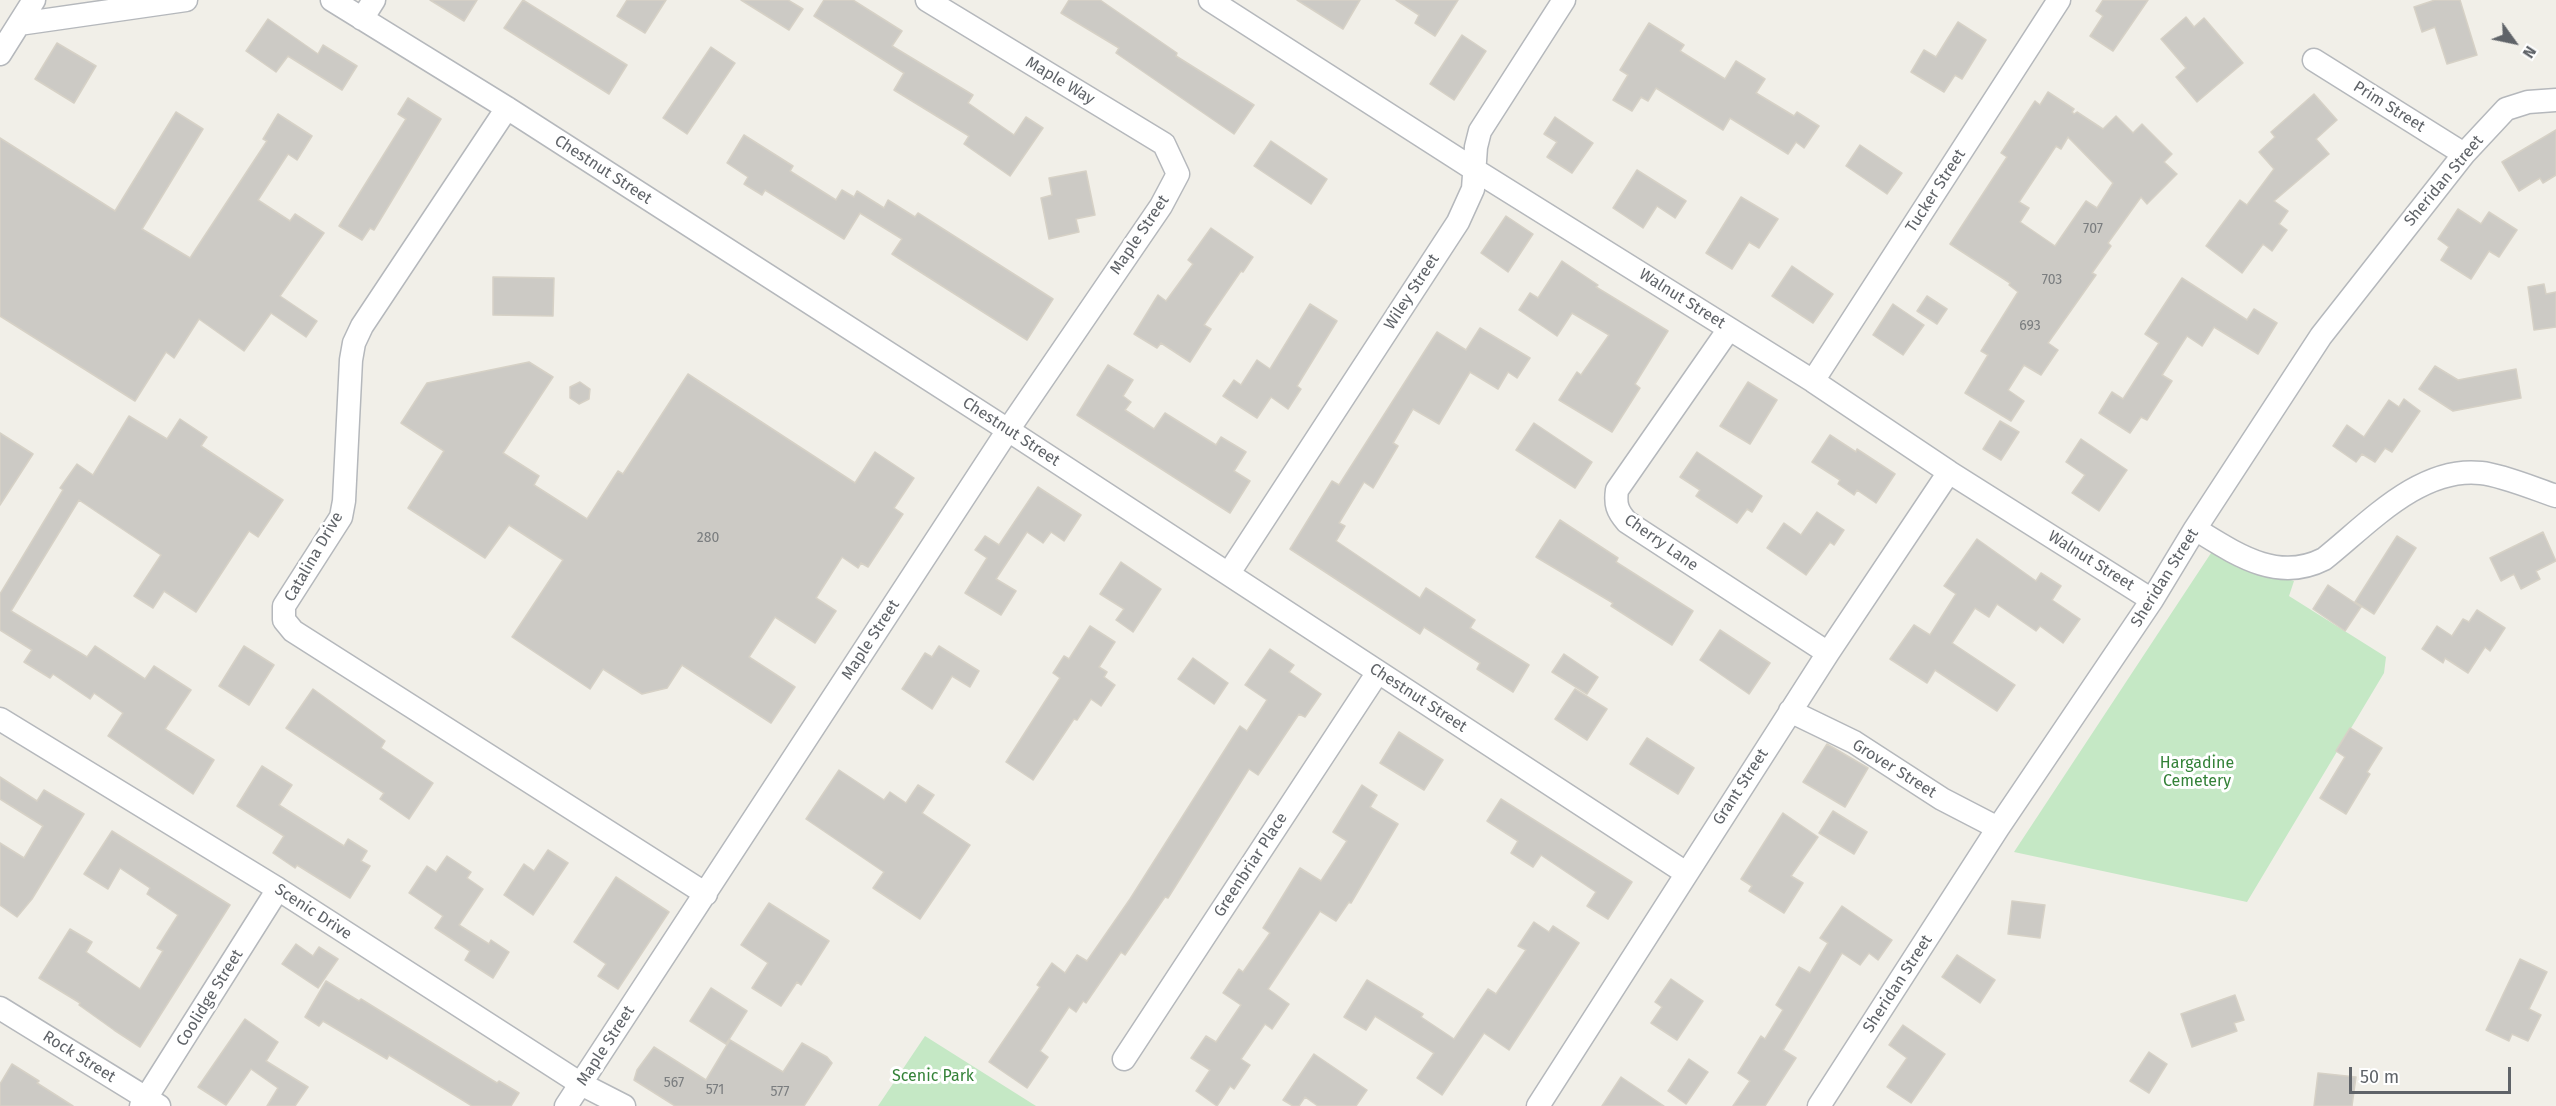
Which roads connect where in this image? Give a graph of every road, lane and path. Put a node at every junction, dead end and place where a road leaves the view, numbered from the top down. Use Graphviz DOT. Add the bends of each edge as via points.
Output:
graph roads {
  1 [pos="34,0"];
  2 [pos="186,0"];
  3 [pos="332,0"];
  4 [pos="927,0"];
  5 [pos="1210,0"];
  6 [pos="1564,0"];
  7 [pos="2059,0"];
  8 [pos="368,10"];
  9 [pos="19,24"];
  10 [pos="0,54"];
  11 [pos="2314,60"];
  12 [pos="2556,100"];
  13 [pos="507,108"];
  14 [pos="2464,154"];
  15 [pos="1475,170"];
  16 [pos="1178,174"];
  17 [pos="1730,329"];
  18 [pos="1812,381"];
  19 [pos="1008,430"];
  20 [pos="1949,472"];
  21 [pos="2556,496"];
  22 [pos="2195,529"];
  23 [pos="1229,573"];
  24 [pos="2152,600"];
  25 [pos="1828,653"];
  26 [pos="1378,672"];
  27 [pos="1790,711"];
  28 [pos="0,719"];
  29 [pos="1998,828"];
  30 [pos="1686,873"];
  31 [pos="278,889"];
  32 [pos="706,894"];
  33 [pos="0,1008"];
  34 [pos="1124,1059"];
  35 [pos="581,1084"];
  36 [pos="149,1103"];
  37 [pos="566,1106"];
  38 [pos="624,1106"];
  39 [pos="1538,1106"];
  40 [pos="1819,1106"];
  1 -- 9 [label="street"];
  2 -- 9 [label="street"];
  3 -- 8 [label="street, Chestnut Street"];
  4 -- 16 [label="street, Maple Way" via="1164,144"];
  5 -- 15 [label="street, Walnut Street"];
  6 -- 15 [label="street, Wiley Street" via="1480,131"];
  7 -- 18 [label="street, Tucker Street"];
  8 -- 13 [label="street, Chestnut Street"];
  9 -- 10 [label="street"];
  11 -- 14 [label="street, Prim Street"];
  12 -- 14 [label="street, Sheridan Street" via="2506,109"];
  13 -- 19 [label="street, Chestnut Street"];
  13 -- 32 [label="street, Catalina Drive" via="354,343 340,517 284,606 284,620 293,631"];
  14 -- 22 [label="street, Sheridan Street" via="2321,336"];
  15 -- 17 [label="street, Walnut Street"];
  15 -- 23 [label="street, Wiley Street" via="1473,189 1458,222"];
  16 -- 19 [label="street, Maple Street" via="1161,206"];
  17 -- 18 [label="street, Walnut Street"];
  17 -- 25 [label="street, Cherry Lane" via="1617,490 1618,512 1627,522"];
  18 -- 20 [label="street, Walnut Street"];
  19 -- 23 [label="street, Chestnut Street"];
  19 -- 32 [label="street, Maple Street"];
  20 -- 24 [label="street, Walnut Street"];
  20 -- 25 [label="street, Grant Street"];
  21 -- 22 [label="street" via="2482,472 2442,476 2401,498 2324,560 2287,570 2256,563"];
  22 -- 24 [label="street, Sheridan Street"];
  23 -- 26 [label="street, Chestnut Street"];
  24 -- 29 [label="street, Sheridan Street"];
  25 -- 27 [label="street, Grant Street"];
  26 -- 30 [label="street, Chestnut Street"];
  26 -- 34 [label="street, Greenbriar Place"];
  27 -- 29 [label="street, Grover Street" via="1854,742 1942,799"];
  27 -- 30 [label="street, Grant Street"];
  28 -- 31 [label="street, Scenic Drive"];
  29 -- 40 [label="street, Sheridan Street"];
  30 -- 39 [label="street, Grant Street"];
  31 -- 35 [label="street, Scenic Drive"];
  31 -- 36 [label="street, Coolidge Street"];
  32 -- 35 [label="street, Maple Street"];
  33 -- 36 [label="street, Rock Street"];
  35 -- 37 [label="street, Maple Street"];
  35 -- 38 [label="street, Scenic Drive"];
}
